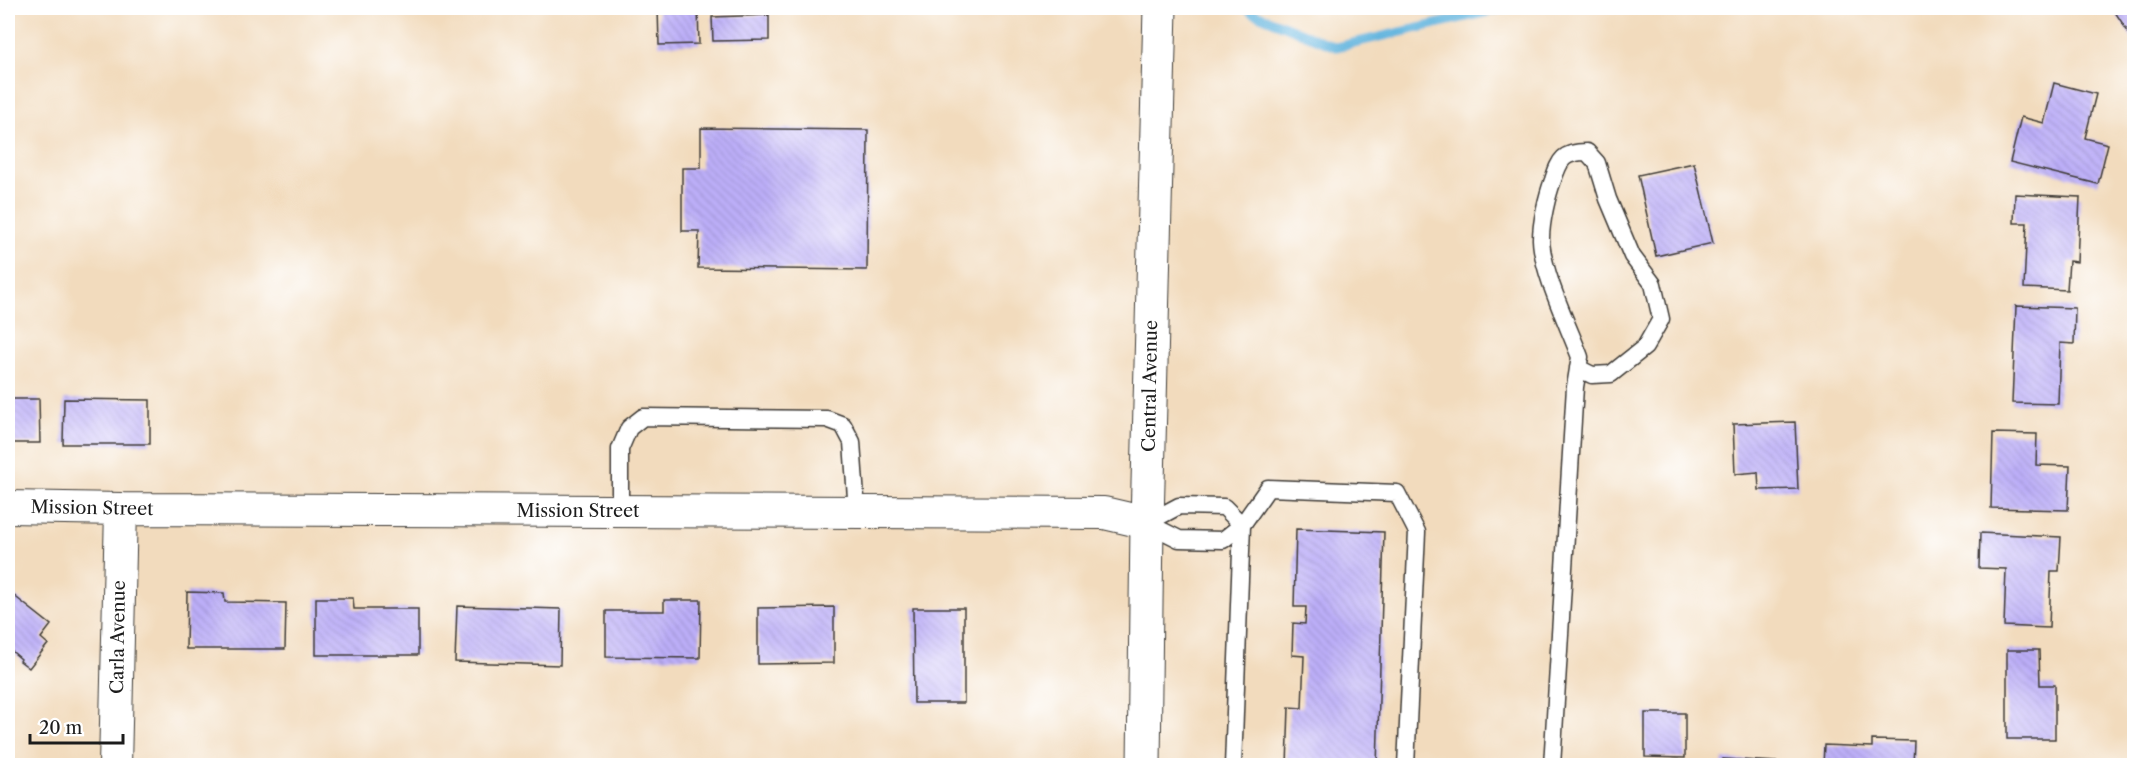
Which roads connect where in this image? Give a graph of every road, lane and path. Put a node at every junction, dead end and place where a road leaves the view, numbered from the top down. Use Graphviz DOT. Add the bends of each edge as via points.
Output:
graph roads {
  1 [pos="1160,8"];
  2 [pos="1578,368"];
  3 [pos="8,507"];
  4 [pos="121,509"];
  5 [pos="620,511"];
  6 [pos="857,512"];
  7 [pos="1147,523"];
  8 [pos="1242,525"];
  9 [pos="115,765"];
  10 [pos="1144,765"];
  11 [pos="1233,765"];
  12 [pos="1406,765"];
  13 [pos="1552,765"];
  1 -- 7 [label="street, Central Avenue"];
  2 -- 2 [label="lane" via="1580,357 1548,275 1541,239 1549,191 1560,160 1573,152 1587,152 1597,163 1632,255 1653,284 1661,319 1645,347 1611,374 1592,375"];
  2 -- 13 [label="lane"];
  3 -- 4 [label="street, Mission Street"];
  4 -- 5 [label="street, Mission Street"];
  4 -- 9 [label="street, Carla Avenue"];
  5 -- 6 [label="street, Mission Street"];
  5 -- 6 [label="lane" via="620,449 629,428 643,417 827,419 843,425 852,442"];
  6 -- 7 [label="street, Mission Street" via="1104,513"];
  7 -- 8 [label="lane" via="1179,539 1223,540"];
  7 -- 8 [label="lane" via="1179,506 1224,507"];
  7 -- 10 [label="street, Central Avenue"];
  8 -- 11 [label="lane"];
  8 -- 12 [label="lane" via="1269,488 1397,493 1417,532"];
}
